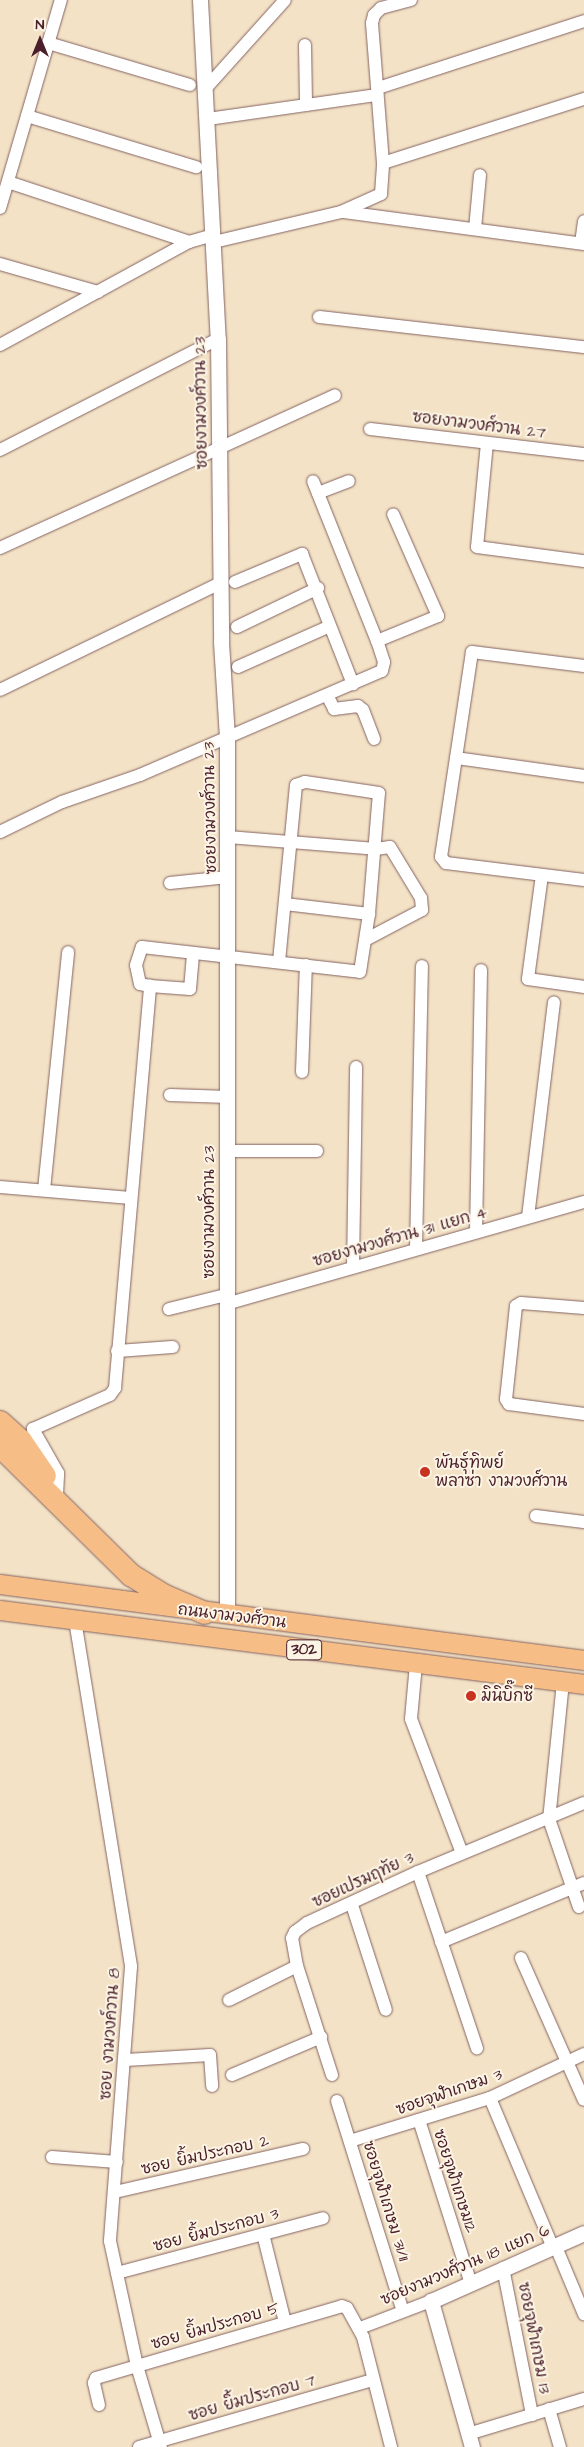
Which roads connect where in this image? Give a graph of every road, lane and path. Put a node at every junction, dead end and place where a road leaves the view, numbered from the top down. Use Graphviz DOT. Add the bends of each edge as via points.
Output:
graph roads {
  1 [pos="61,0"];
  2 [pos="200,0"];
  3 [pos="285,0"];
  4 [pos="411,0"];
  5 [pos="584,21"];
  6 [pos="48,43"];
  7 [pos="305,45"];
  8 [pos="190,85"];
  9 [pos="206,88"];
  10 [pos="378,91"];
  11 [pos="584,99"];
  12 [pos="306,105"];
  13 [pos="27,116"];
  14 [pos="208,119"];
  15 [pos="383,163"];
  16 [pos="196,167"];
  17 [pos="480,175"];
  18 [pos="8,182"];
  19 [pos="0,208"];
  20 [pos="341,212"];
  21 [pos="584,221"];
  22 [pos="475,229"];
  23 [pos="214,239"];
  24 [pos="188,242"];
  25 [pos="583,243"];
  26 [pos="0,264"];
  27 [pos="98,292"];
  28 [pos="319,317"];
  29 [pos="218,339"];
  30 [pos="0,345"];
  31 [pos="584,347"];
  32 [pos="335,395"];
  33 [pos="370,429"];
  34 [pos="488,443"];
  35 [pos="219,445"];
  36 [pos="0,450"];
  37 [pos="584,454"];
  38 [pos="312,481"];
  39 [pos="349,482"];
  40 [pos="318,493"];
  41 [pos="393,514"];
  42 [pos="0,548"];
  43 [pos="584,561"];
  44 [pos="228,583"];
  45 [pos="318,588"];
  46 [pos="237,627"];
  47 [pos="328,628"];
  48 [pos="377,641"];
  49 [pos="584,666"];
  50 [pos="238,667"];
  51 [pos="353,684"];
  52 [pos="0,690"];
  53 [pos="327,695"];
  54 [pos="227,738"];
  55 [pos="374,739"];
  56 [pos="456,758"];
  57 [pos="584,776"];
  58 [pos="0,832"];
  59 [pos="228,837"];
  60 [pos="290,840"];
  61 [pos="376,849"];
  62 [pos="542,875"];
  63 [pos="228,877"];
  64 [pos="584,880"];
  65 [pos="170,883"];
  66 [pos="285,904"];
  67 [pos="369,914"];
  68 [pos="366,939"];
  69 [pos="68,952"];
  70 [pos="193,953"];
  71 [pos="229,957"];
  72 [pos="279,962"];
  73 [pos="306,966"];
  74 [pos="422,966"];
  75 [pos="481,970"];
  76 [pos="150,986"];
  77 [pos="584,987"];
  78 [pos="554,1003"];
  79 [pos="356,1067"];
  80 [pos="302,1072"];
  81 [pos="170,1095"];
  82 [pos="228,1097"];
  83 [pos="227,1151"];
  84 [pos="317,1151"];
  85 [pos="0,1187"];
  86 [pos="44,1190"];
  87 [pos="131,1198"];
  88 [pos="584,1202"];
  89 [pos="528,1217"];
  90 [pos="476,1232"];
  91 [pos="416,1249"];
  92 [pos="352,1267"];
  93 [pos="226,1300"];
  94 [pos="584,1308"];
  95 [pos="169,1309"];
  96 [pos="173,1347"];
  97 [pos="117,1351"];
  98 [pos="584,1414"];
  99 [pos="0,1422"];
  100 [pos="0,1446"];
  101 [pos="57,1495"];
  102 [pos="536,1516"];
  103 [pos="584,1522"];
  104 [pos="97,1544"];
  105 [pos="0,1584"];
  106 [pos="0,1610"];
  107 [pos="216,1614"];
  108 [pos="76,1620"];
  109 [pos="584,1660"];
  110 [pos="416,1664"];
  111 [pos="563,1682"];
  112 [pos="584,1684"];
  113 [pos="584,1803"];
  114 [pos="549,1819"];
  115 [pos="462,1853"];
  116 [pos="418,1872"];
  117 [pos="584,1883"];
  118 [pos="572,1888"];
  119 [pos="352,1905"];
  120 [pos="579,1907"];
  121 [pos="441,1942"];
  122 [pos="521,1958"];
  123 [pos="297,1966"];
  124 [pos="229,2000"];
  125 [pos="386,2010"];
  126 [pos="321,2037"];
  127 [pos="477,2048"];
  128 [pos="584,2054"];
  129 [pos="126,2060"];
  130 [pos="568,2062"];
  131 [pos="232,2075"];
  132 [pos="332,2075"];
  133 [pos="212,2086"];
  134 [pos="490,2098"];
  135 [pos="584,2100"];
  136 [pos="337,2101"];
  137 [pos="419,2120"];
  138 [pos="350,2141"];
  139 [pos="303,2149"];
  140 [pos="52,2157"];
  141 [pos="117,2162"];
  142 [pos="115,2192"];
  143 [pos="323,2218"];
  144 [pos="584,2233"];
  145 [pos="263,2234"];
  146 [pos="554,2247"];
  147 [pos="503,2268"];
  148 [pos="116,2274"];
  149 [pos="470,2281"];
  150 [pos="431,2301"];
  151 [pos="403,2311"];
  152 [pos="584,2314"];
  153 [pos="285,2322"];
  154 [pos="360,2328"];
  155 [pos="137,2366"];
  156 [pos="373,2380"];
  157 [pos="584,2399"];
  158 [pos="99,2405"];
  159 [pos="549,2410"];
  160 [pos="532,2415"];
  161 [pos="470,2440"];
  162 [pos="161,2444"];
  163 [pos="139,2447"];
  164 [pos="391,2447"];
  165 [pos="560,2447"];
  1 -- 6 [label="street"];
  2 -- 9 [label="street, ซอยงามวงศ์วาน 23"];
  3 -- 9 [label="street"];
  4 -- 10 [label="street" via="381,8 374,15"];
  5 -- 10 [label="street"];
  6 -- 8 [label="street"];
  6 -- 13 [label="street"];
  7 -- 12 [label="street"];
  9 -- 14 [label="street, ซอยงามวงศ์วาน 23"];
  10 -- 12 [label="street"];
  10 -- 15 [label="street"];
  11 -- 15 [label="street"];
  12 -- 14 [label="street"];
  13 -- 16 [label="street"];
  13 -- 18 [label="street"];
  14 -- 23 [label="street, ซอยงามวงศ์วาน 23"];
  15 -- 20 [label="street" via="381,194"];
  17 -- 22 [label="street"];
  18 -- 19 [label="street"];
  18 -- 24 [label="street"];
  20 -- 22 [label="street"];
  20 -- 23 [label="street"];
  21 -- 25 [label="street"];
  22 -- 25 [label="street"];
  23 -- 24 [label="street"];
  23 -- 29 [label="street, ซอยงามวงศ์วาน 23"];
  24 -- 27 [label="street"];
  26 -- 27 [label="street"];
  27 -- 30 [label="street"];
  28 -- 31 [label="street"];
  29 -- 35 [label="street, ซอยงามวงศ์วาน 23"];
  29 -- 36 [label="street"];
  32 -- 35 [label="street"];
  33 -- 34 [label="street, ซอยงามวงศ์วาน 27"];
  34 -- 37 [label="street, ซอยงามวงศ์วาน 27"];
  34 -- 43 [label="street" via="476,547"];
  35 -- 42 [label="street"];
  35 -- 44 [label="street, ซอยงามวงศ์วาน 23"];
  38 -- 40 [label="street"];
  39 -- 40 [label="street"];
  40 -- 48 [label="street"];
  41 -- 48 [label="street" via="438,616"];
  44 -- 45 [label="street" via="302,554"];
  44 -- 52 [label="street"];
  44 -- 54 [label="street, ซอยงามวงศ์วาน 23"];
  45 -- 46 [label="street"];
  45 -- 47 [label="street"];
  47 -- 50 [label="street"];
  47 -- 51 [label="street"];
  48 -- 51 [label="street" via="384,662 382,671"];
  49 -- 56 [label="street" via="472,652"];
  51 -- 53 [label="street"];
  53 -- 54 [label="street"];
  53 -- 55 [label="street" via="334,709 358,706 364,710"];
  54 -- 58 [label="street" via="140,775 62,802"];
  54 -- 59 [label="street, ซอยงามวงศ์วาน 23"];
  56 -- 57 [label="street"];
  56 -- 62 [label="street" via="442,861"];
  59 -- 60 [label="street"];
  59 -- 63 [label="street, ซอยงามวงศ์วาน 23"];
  60 -- 61 [label="street"];
  60 -- 61 [label="street" via="296,785 305,782 378,793"];
  60 -- 66 [label="street"];
  61 -- 67 [label="street"];
  61 -- 68 [label="street" via="390,847 421,898 422,910"];
  62 -- 64 [label="street"];
  62 -- 77 [label="street" via="528,980"];
  63 -- 65 [label="street"];
  63 -- 71 [label="street, ซอยงามวงศ์วาน 23"];
  66 -- 67 [label="street"];
  66 -- 72 [label="street"];
  67 -- 68 [label="street"];
  68 -- 73 [label="street" via="360,972"];
  69 -- 86 [label="street"];
  70 -- 71 [label="street"];
  70 -- 76 [label="street" via="190,989"];
  70 -- 76 [label="street" via="142,947 136,966 140,984"];
  71 -- 72 [label="street"];
  71 -- 82 [label="street, ซอยงามวงศ์วาน 23"];
  72 -- 73 [label="street"];
  73 -- 80 [label="street"];
  74 -- 91 [label="street"];
  75 -- 90 [label="street"];
  76 -- 87 [label="street"];
  78 -- 89 [label="street"];
  79 -- 92 [label="street"];
  81 -- 82 [label="street"];
  82 -- 83 [label="street, ซอยงามวงศ์วาน 23"];
  83 -- 84 [label="street"];
  83 -- 93 [label="street, ซอยงามวงศ์วาน 23"];
  85 -- 86 [label="street"];
  86 -- 87 [label="street"];
  87 -- 97 [label="street"];
  88 -- 89 [label="street, ซอยงามวงศ์วาน 31 แยก 4"];
  89 -- 90 [label="street, ซอยงามวงศ์วาน 31 แยก 4"];
  90 -- 91 [label="street, ซอยงามวงศ์วาน 31 แยก 4"];
  91 -- 92 [label="street, ซอยงามวงศ์วาน 31 แยก 4"];
  92 -- 93 [label="street, ซอยงามวงศ์วาน 31 แยก 4"];
  93 -- 95 [label="street, ซอยงามวงศ์วาน 31 แยก 4"];
  93 -- 107 [label="street, ซอยงามวงศ์วาน 23"];
  94 -- 98 [label="street" via="521,1303 516,1306 506,1399 509,1404"];
  96 -- 97 [label="street"];
  97 -- 101 [label="street" via="113,1392 32,1429 58,1473"];
  99 -- 101 [label="highway" via="20,1441"];
  100 -- 104 [label="highway"];
  101 -- 104 [label="highway"];
  102 -- 103 [label="street"];
  104 -- 107 [label="highway" via="147,1586"];
  105 -- 107 [label="main road, ถนนงามวงศ์วาน / 302"];
  106 -- 108 [label="main road, ถนนงามวงศ์วาน / 302"];
  107 -- 109 [label="main road, ถนนงามวงศ์วาน / 302"];
  108 -- 110 [label="main road, ถนนงามวงศ์วาน / 302"];
  108 -- 129 [label="street, ซอย งามวงค์วาน 8" via="131,1968"];
  110 -- 111 [label="main road, ถนนงามวงศ์วาน / 302"];
  110 -- 115 [label="street" via="411,1719"];
  111 -- 112 [label="main road, ถนนงามวงศ์วาน / 302"];
  111 -- 114 [label="street"];
  113 -- 114 [label="street, ซอยเปรมฤทัย 3"];
  114 -- 115 [label="street, ซอยเปรมฤทัย 3"];
  114 -- 118 [label="street"];
  115 -- 116 [label="street, ซอยเปรมฤทัย 3"];
  116 -- 119 [label="street, ซอยเปรมฤทัย 3"];
  116 -- 121 [label="street"];
  117 -- 118 [label="street"];
  118 -- 120 [label="street"];
  118 -- 121 [label="street"];
  119 -- 123 [label="street, ซอยเปรมฤทัย 3" via="306,1923 294,1932 292,1938"];
  119 -- 125 [label="street"];
  121 -- 127 [label="street"];
  122 -- 130 [label="street"];
  123 -- 124 [label="street"];
  123 -- 126 [label="street, ซอยเปรมฤทัย 3"];
  126 -- 131 [label="street"];
  126 -- 132 [label="street, ซอยเปรมฤทัย 3"];
  128 -- 130 [label="street, ซอยจุฬาเกษม 3"];
  129 -- 133 [label="street" via="210,2055"];
  129 -- 141 [label="street, ซอย งามวงค์วาน 8"];
  130 -- 134 [label="street, ซอยจุฬาเกษม 3"];
  130 -- 135 [label="street"];
  134 -- 137 [label="street, ซอยจุฬาเกษม 3"];
  134 -- 146 [label="street"];
  136 -- 138 [label="street, ซอยจุฬาเกษม 31/11"];
  137 -- 138 [label="street, ซอยจุฬาเกษม 3"];
  137 -- 149 [label="street, ซอยจุฬาเกษม12"];
  138 -- 151 [label="street, ซอยจุฬาเกษม 31/11"];
  139 -- 142 [label="street, ซอย ยิ้มประกอบ 2"];
  140 -- 141 [label="street"];
  141 -- 142 [label="street, ซอย งามวงค์วาน 8"];
  142 -- 148 [label="street, ซอย งามวงค์วาน 8" via="110,2241"];
  143 -- 145 [label="street, ซอย ยิ้มประกอบ 3"];
  144 -- 146 [label="street, ซอยงามวงศ์วาน 18 แยก 6"];
  145 -- 148 [label="street, ซอย ยิ้มประกอบ 3"];
  145 -- 153 [label="street"];
  146 -- 147 [label="street, ซอยงามวงศ์วาน 18 แยก 6"];
  146 -- 152 [label="street"];
  147 -- 149 [label="street, ซอยงามวงศ์วาน 18 แยก 6"];
  147 -- 160 [label="street, ซอยจุฬาเกษม 13"];
  148 -- 155 [label="street, ซอย งามวงค์วาน 8"];
  149 -- 150 [label="street, ซอยงามวงศ์วาน 18 แยก 6"];
  150 -- 151 [label="street, ซอยงามวงศ์วาน 18 แยก 6"];
  150 -- 161 [label="street"];
  151 -- 154 [label="street, ซอยงามวงศ์วาน 18 แยก 6"];
  153 -- 154 [label="street, ซอย ยิ้มประกอบ 5" via="342,2306"];
  153 -- 155 [label="street, ซอย ยิ้มประกอบ 5"];
  154 -- 156 [label="street"];
  155 -- 158 [label="street, ซอย ยิ้มประกอบ 5" via="94,2379"];
  155 -- 162 [label="street, ซอย งามวงค์วาน 8"];
  156 -- 162 [label="street, ซอย ยิ้มประกอบ 7"];
  156 -- 164 [label="street"];
  157 -- 159 [label="street"];
  159 -- 160 [label="street"];
  159 -- 165 [label="street"];
  160 -- 161 [label="street"];
  162 -- 163 [label="street, ซอย ยิ้มประกอบ 7"];
}
